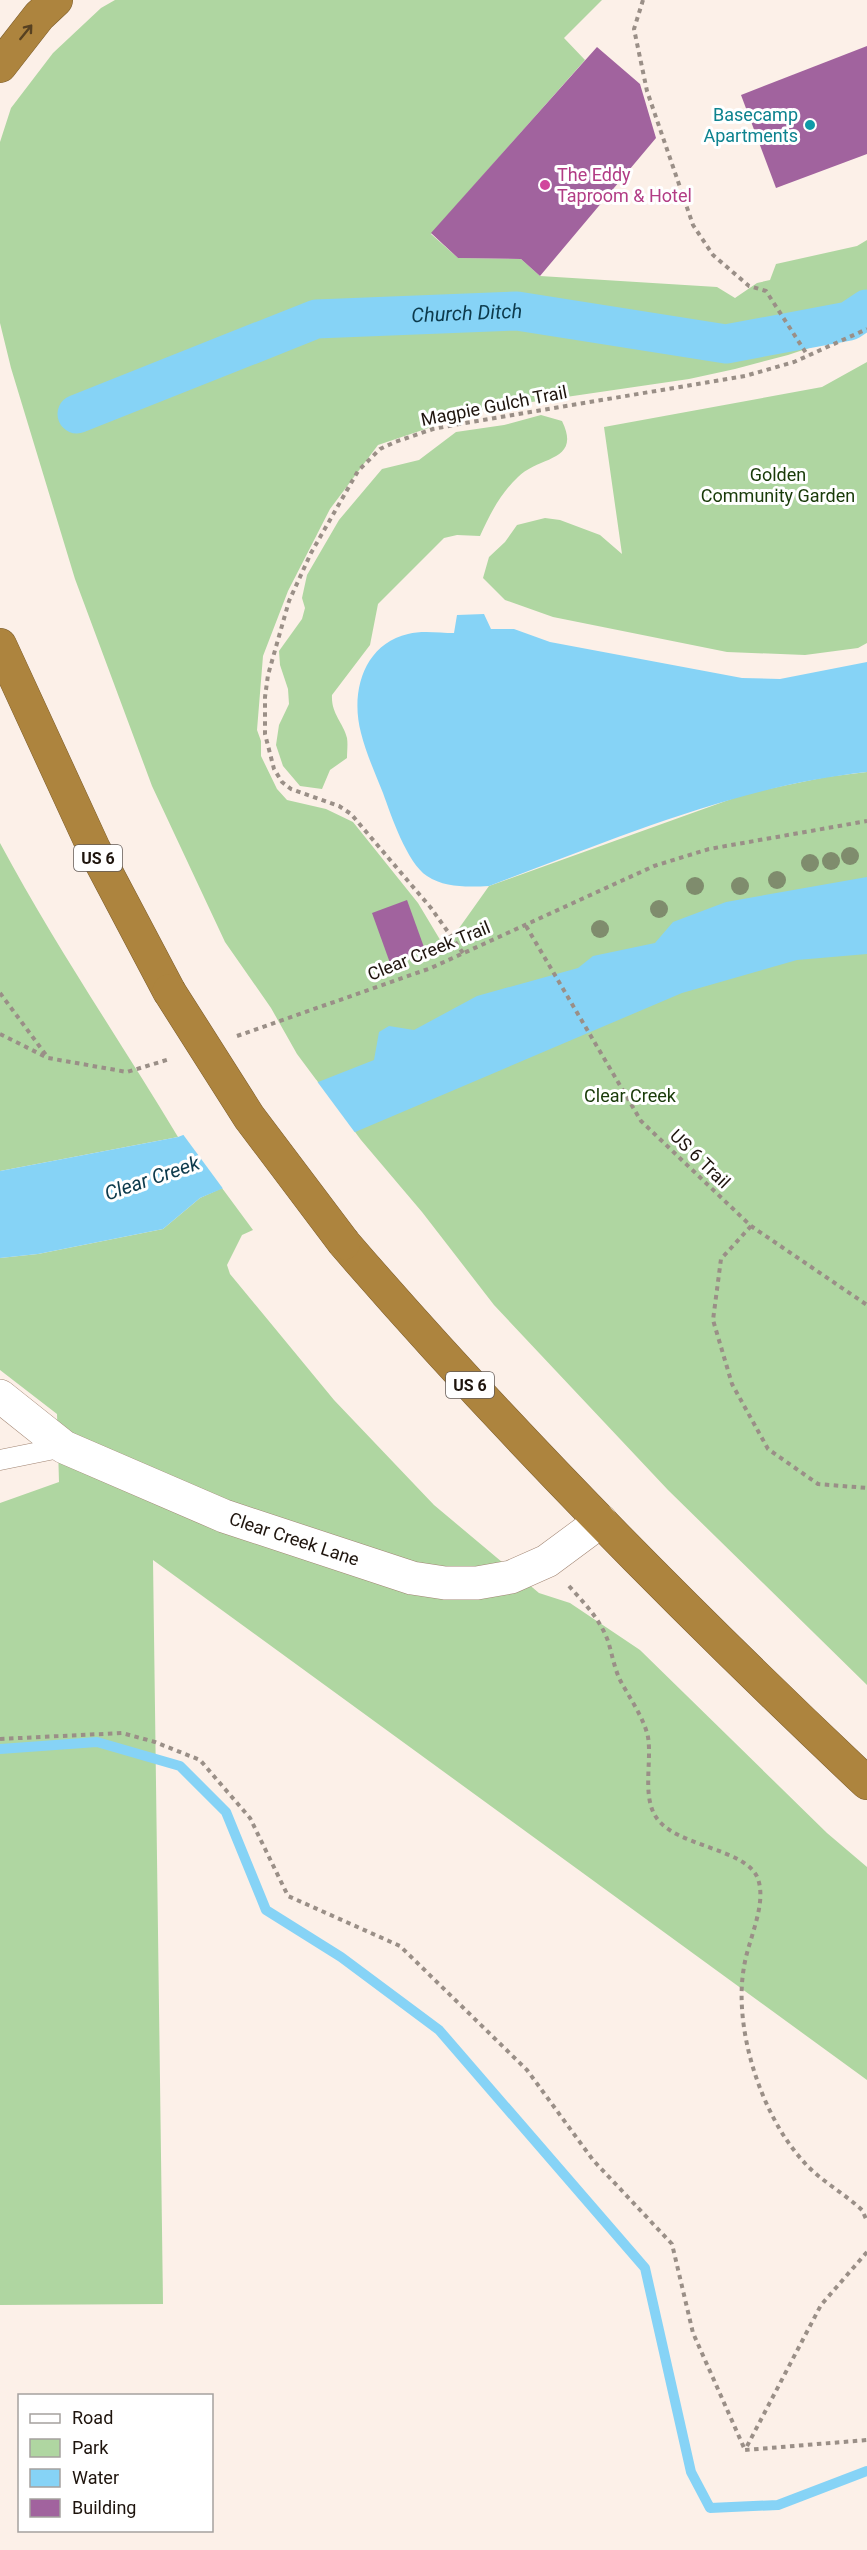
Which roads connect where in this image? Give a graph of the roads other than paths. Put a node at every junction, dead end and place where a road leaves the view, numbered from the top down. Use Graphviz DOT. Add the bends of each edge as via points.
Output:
graph roads {
  1 [pos="56,0"];
  2 [pos="0,66"];
  3 [pos="0,645"];
  4 [pos="0,1396"];
  5 [pos="64,1447"];
  6 [pos="0,1460"];
  7 [pos="601,1521"];
  8 [pos="867,1783"];
  2 -- 1 [label="highway, one-way"];
  3 -- 7 [label="highway, US 6, bridge" via="94,849 169,991 249,1117 344,1244 463,1378"];
  4 -- 5 [label="street, Clear Creek Lane"];
  5 -- 6 [label="lane"];
  5 -- 7 [label="street, Clear Creek Lane" via="224,1516 412,1578 446,1583 511,1577 547,1561"];
  7 -- 8 [label="highway, US 6"];
}
